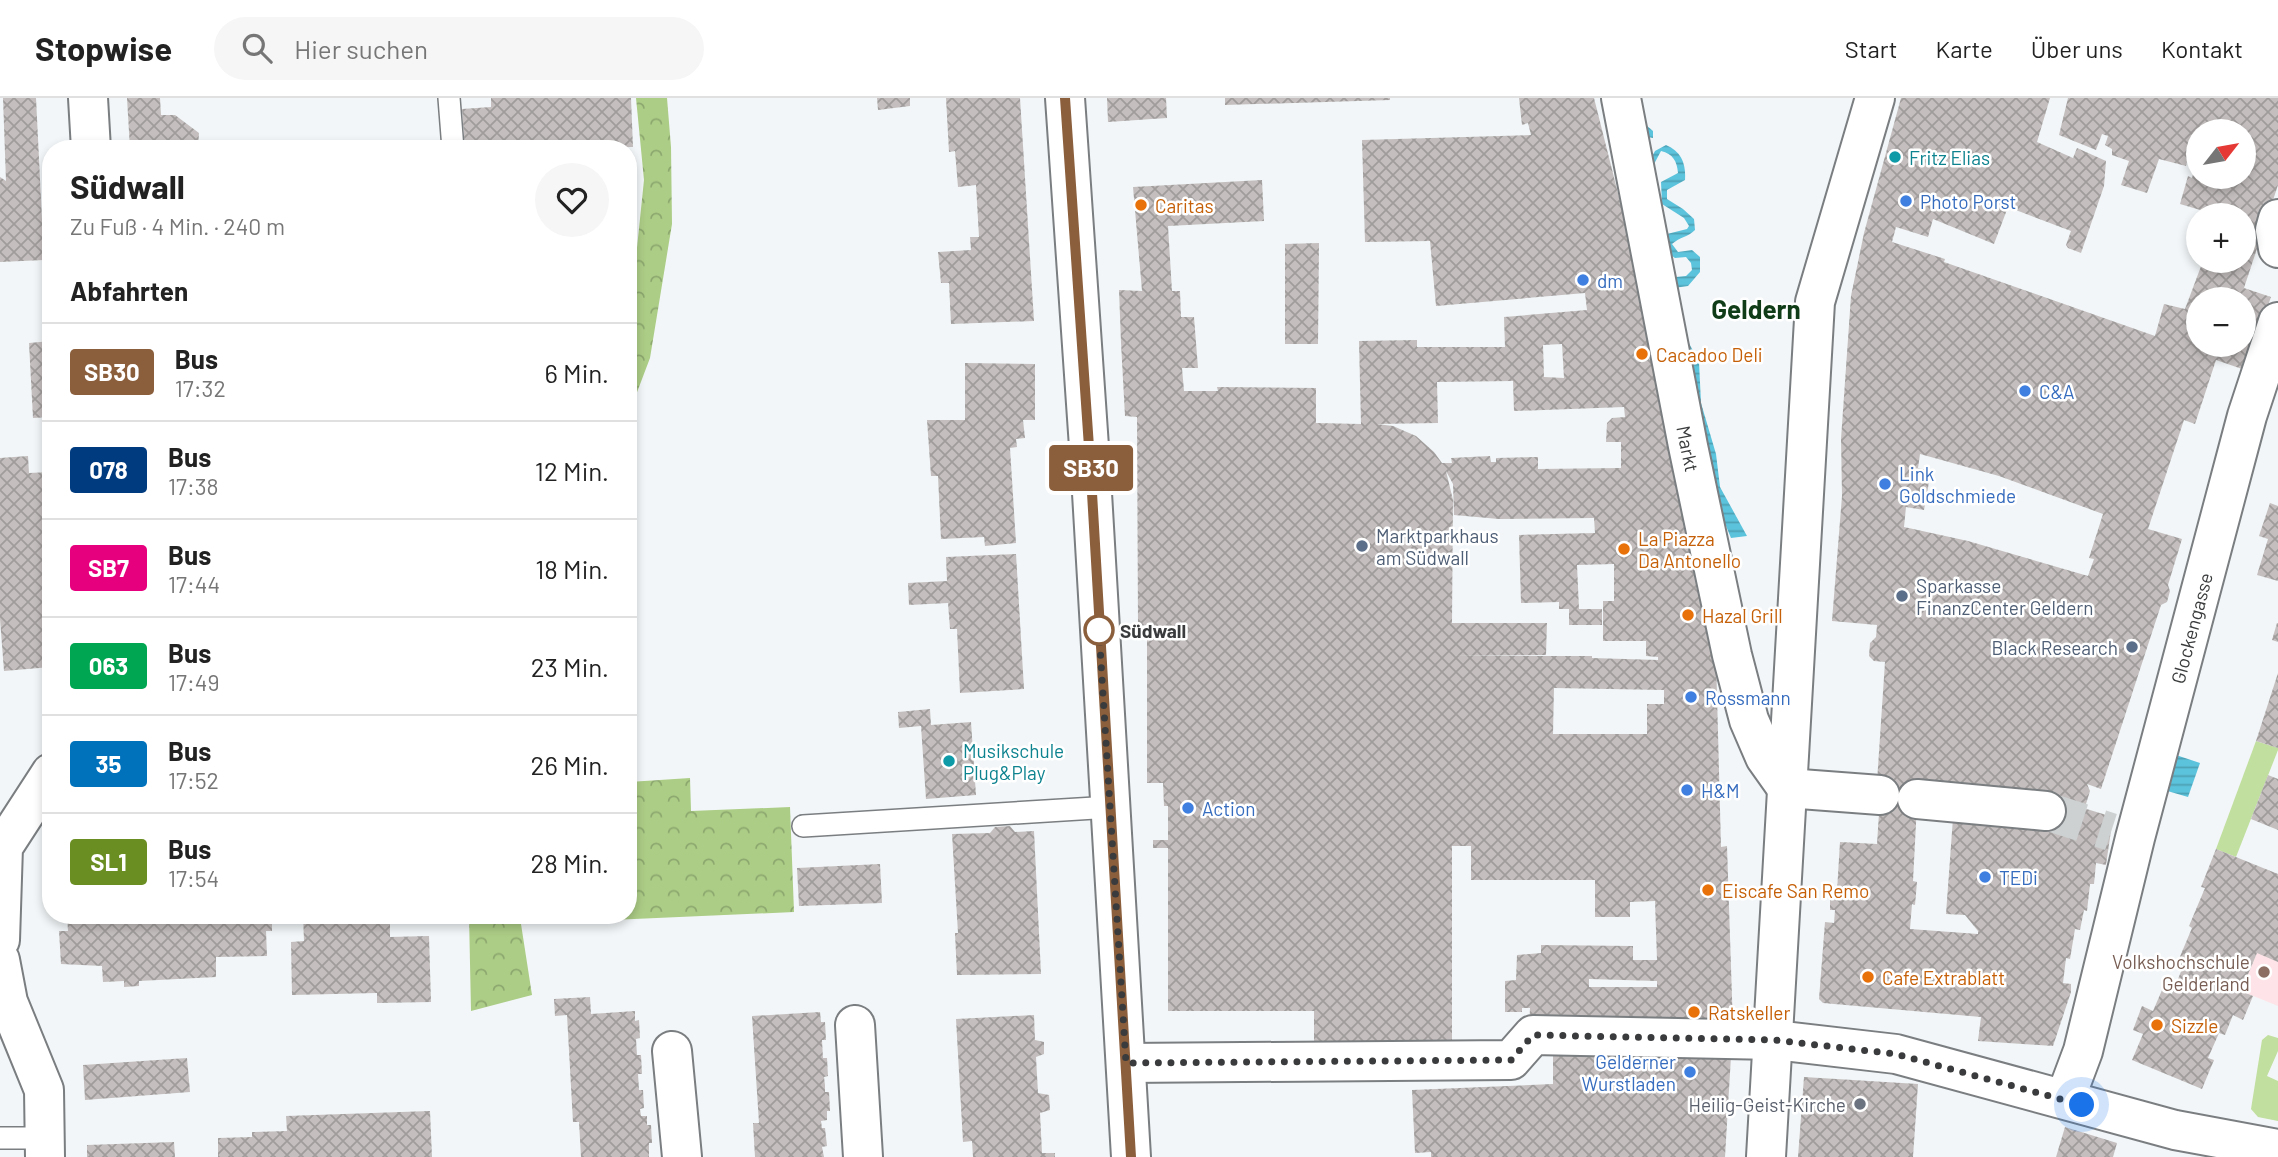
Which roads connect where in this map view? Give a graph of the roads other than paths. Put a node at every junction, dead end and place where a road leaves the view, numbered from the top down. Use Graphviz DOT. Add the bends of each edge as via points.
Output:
graph roads {
  1 [pos="88,98"];
  2 [pos="449,98"];
  3 [pos="1065,98"];
  4 [pos="1621,98"];
  5 [pos="1875,98"];
  6 [pos="90,140"];
  7 [pos="452,140"];
  8 [pos="2278,219"];
  9 [pos="2278,248"];
  10 [pos="2278,322"];
  11 [pos="2262,420"];
  12 [pos="1787,788"];
  13 [pos="1880,795"];
  14 [pos="1917,799"];
  15 [pos="42,803"];
  16 [pos="1111,807"];
  17 [pos="2046,811"];
  18 [pos="37,820"];
  19 [pos="803,826"];
  20 [pos="0,940"];
  21 [pos="0,960"];
  22 [pos="855,1025"];
  23 [pos="1774,1040"];
  24 [pos="672,1051"];
  25 [pos="1126,1063"];
  26 [pos="2065,1100"];
  27 [pos="0,1138"];
  28 [pos="45,1148"];
  29 [pos="2278,1149"];
  30 [pos="681,1157"];
  31 [pos="863,1157"];
  32 [pos="1131,1157"];
  33 [pos="1766,1157"];
  1 -- 6 [label="street"];
  2 -- 7 [label="lane"];
  3 -- 16 [label="street"];
  4 -- 12 [label="street, Markt" via="1732,655 1749,720 1765,757"];
  5 -- 12 [label="street" via="1815,302"];
  8 -- 9 [label="street" via="2274,230"];
  10 -- 11 [label="street, Glockengasse"];
  11 -- 26 [label="street, Glockengasse" via="2123,835 2083,1051"];
  12 -- 13 [label="street"];
  12 -- 23 [label="street"];
  14 -- 17 [label="street"];
  15 -- 18 [label="street"];
  16 -- 19 [label="lane"];
  16 -- 25 [label="street"];
  18 -- 20 [label="street" via="3,847"];
  21 -- 28 [label="street" via="8,1002 44,1090"];
  22 -- 31 [label="street"];
  23 -- 25 [label="street" via="1533,1035 1511,1060"];
  23 -- 26 [label="street" via="1896,1054"];
  23 -- 33 [label="street"];
  24 -- 30 [label="street"];
  25 -- 32 [label="street"];
  26 -- 29 [label="street" via="2175,1130"];
  27 -- 28 [label="lane"];
}
